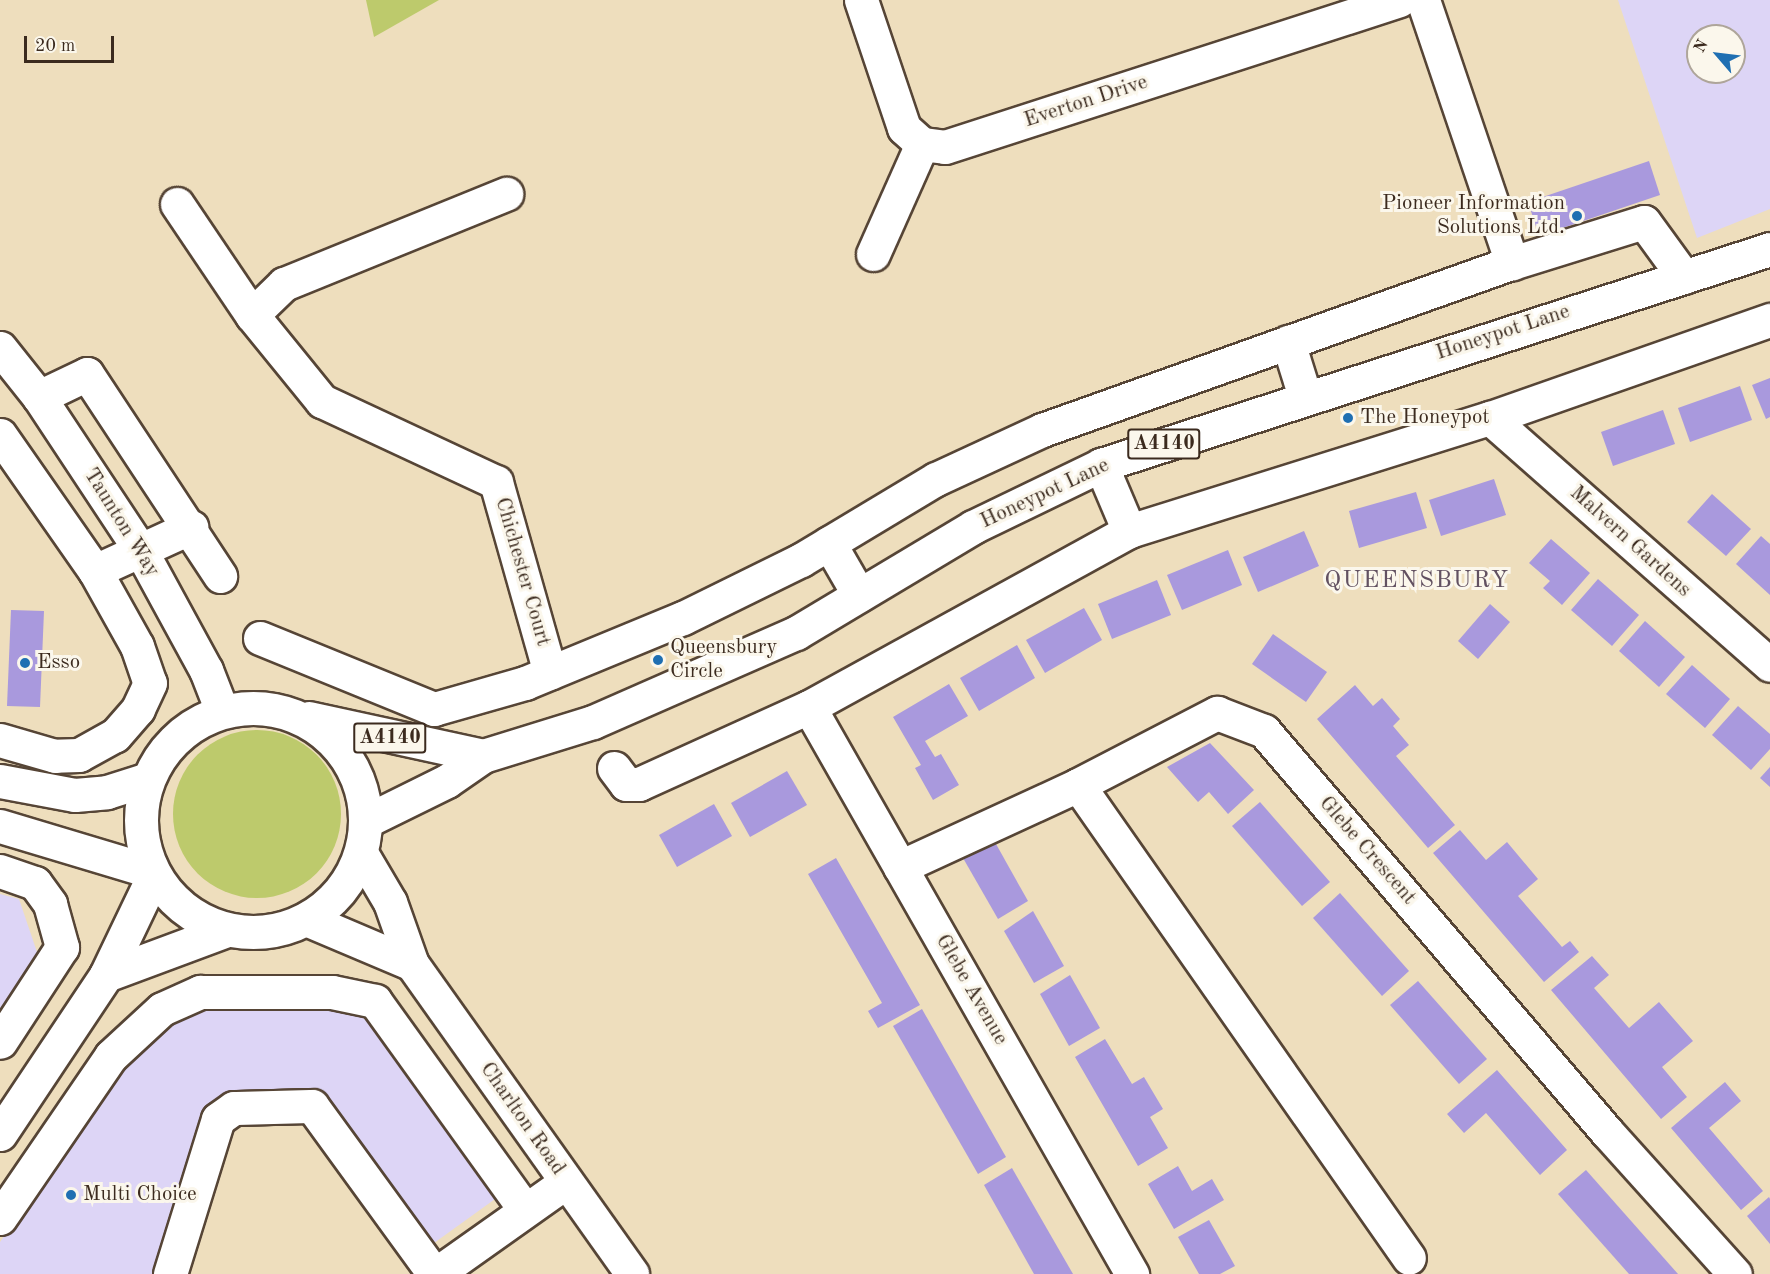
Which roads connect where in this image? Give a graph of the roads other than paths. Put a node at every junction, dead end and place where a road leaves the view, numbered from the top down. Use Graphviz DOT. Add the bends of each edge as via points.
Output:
graph roads {
  1 [pos="861,0"];
  2 [pos="1399,0"];
  3 [pos="1423,0"];
  4 [pos="922,144"];
  5 [pos="506,194"];
  6 [pos="177,204"];
  7 [pos="1770,249"];
  8 [pos="873,254"];
  9 [pos="1512,263"];
  10 [pos="1684,277"];
  11 [pos="252,315"];
  12 [pos="1770,320"];
  13 [pos="1288,342"];
  14 [pos="0,348"];
  15 [pos="39,397"];
  16 [pos="1305,398"];
  17 [pos="1490,418"];
  18 [pos="0,435"];
  19 [pos="1101,465"];
  20 [pos="191,527"];
  21 [pos="1129,531"];
  22 [pos="829,543"];
  23 [pos="141,551"];
  24 [pos="95,571"];
  25 [pos="220,576"];
  26 [pos="859,595"];
  27 [pos="260,638"];
  28 [pos="1770,665"];
  29 [pos="550,673"];
  30 [pos="809,707"];
  31 [pos="222,711"];
  32 [pos="298,716"];
  33 [pos="0,740"];
  34 [pos="483,756"];
  35 [pos="614,768"];
  36 [pos="148,779"];
  37 [pos="0,781"];
  38 [pos="1078,784"];
  39 [pos="366,821"];
  40 [pos="0,826"];
  41 [pos="361,854"];
  42 [pos="900,867"];
  43 [pos="0,871"];
  44 [pos="154,874"];
  45 [pos="306,919"];
  46 [pos="227,930"];
  47 [pos="412,964"];
  48 [pos="106,975"];
  49 [pos="0,1042"];
  50 [pos="480,1060"];
  51 [pos="18,1090"];
  52 [pos="442,1092"];
  53 [pos="68,1115"];
  54 [pos="0,1134"];
  55 [pos="566,1182"];
  56 [pos="525,1210"];
  57 [pos="0,1218"];
  58 [pos="1409,1258"];
  59 [pos="170,1274"];
  60 [pos="435,1274"];
  61 [pos="632,1274"];
  62 [pos="1132,1274"];
  63 [pos="1735,1274"];
  1 -- 4 [label="street" via="904,128"];
  2 -- 4 [label="street, Everton Drive" via="945,147"];
  3 -- 9 [label="street"];
  4 -- 8 [label="street"];
  5 -- 11 [label="street" via="284,284"];
  6 -- 11 [label="street"];
  7 -- 10 [label="street, Honeypot Lane / A4140"];
  9 -- 10 [label="street" via="1644,222"];
  9 -- 13 [label="street"];
  10 -- 16 [label="street, Honeypot Lane / A4140"];
  11 -- 29 [label="street, Chichester Court" via="322,401 496,482"];
  12 -- 17 [label="street"];
  13 -- 16 [label="street"];
  13 -- 22 [label="street" via="1042,430 936,479"];
  14 -- 15 [label="street, Taunton Way"];
  15 -- 20 [label="street" via="87,374"];
  15 -- 23 [label="street, Taunton Way"];
  16 -- 19 [label="street, Honeypot Lane / A4140"];
  17 -- 21 [label="street"];
  17 -- 28 [label="street, Malvern Gardens"];
  18 -- 24 [label="street"];
  19 -- 21 [label="street"];
  19 -- 26 [label="street, Honeypot Lane / A4140" via="973,527"];
  20 -- 23 [label="street"];
  20 -- 25 [label="street"];
  21 -- 30 [label="street"];
  22 -- 26 [label="street"];
  22 -- 29 [label="street" via="683,618"];
  23 -- 24 [label="street"];
  23 -- 31 [label="street, Taunton Way" via="206,670"];
  24 -- 33 [label="street" via="149,670 146,696 115,735 79,755 55,756"];
  26 -- 34 [label="street, Honeypot Lane / A4140" via="796,633 593,722"];
  27 -- 29 [label="street" via="434,709"];
  30 -- 35 [label="street" via="639,784 626,784"];
  30 -- 42 [label="street, Glebe Avenue"];
  31 -- 32 [label="street" via="265,707"];
  31 -- 36 [label="street" via="196,722 167,746"];
  32 -- 34 [label="street, Honeypot Lane / A4140"];
  32 -- 39 [label="street" via="326,733 348,759 360,783"];
  34 -- 39 [label="street, Honeypot Lane / A4140" via="447,781"];
  36 -- 37 [label="street" via="107,792 75,795"];
  36 -- 44 [label="street" via="140,810 142,842"];
  38 -- 42 [label="street, Glebe Crescent"];
  38 -- 58 [label="street"];
  38 -- 63 [label="street, Glebe Crescent" via="1217,713 1264,731 1607,1132"];
  39 -- 41 [label="street"];
  40 -- 44 [label="street"];
  41 -- 45 [label="street" via="348,880 330,902"];
  41 -- 47 [label="street, Charlton Road" via="390,902"];
  42 -- 62 [label="street, Glebe Avenue"];
  43 -- 49 [label="street" via="35,883 50,904 62,947"];
  44 -- 46 [label="street" via="180,906 202,921"];
  44 -- 48 [label="street"];
  45 -- 46 [label="street" via="263,932"];
  45 -- 47 [label="street"];
  46 -- 48 [label="street"];
  47 -- 50 [label="street, Charlton Road"];
  48 -- 51 [label="street"];
  50 -- 52 [label="street"];
  50 -- 55 [label="street, Charlton Road"];
  51 -- 53 [label="street"];
  51 -- 54 [label="street"];
  52 -- 53 [label="street" via="375,1001 332,992 200,992 162,1009 134,1032"];
  52 -- 56 [label="street"];
  53 -- 57 [label="street"];
  55 -- 56 [label="street"];
  55 -- 61 [label="street, Charlton Road"];
  56 -- 60 [label="street"];
  59 -- 60 [label="street" via="218,1119 234,1108 312,1106"];
}
